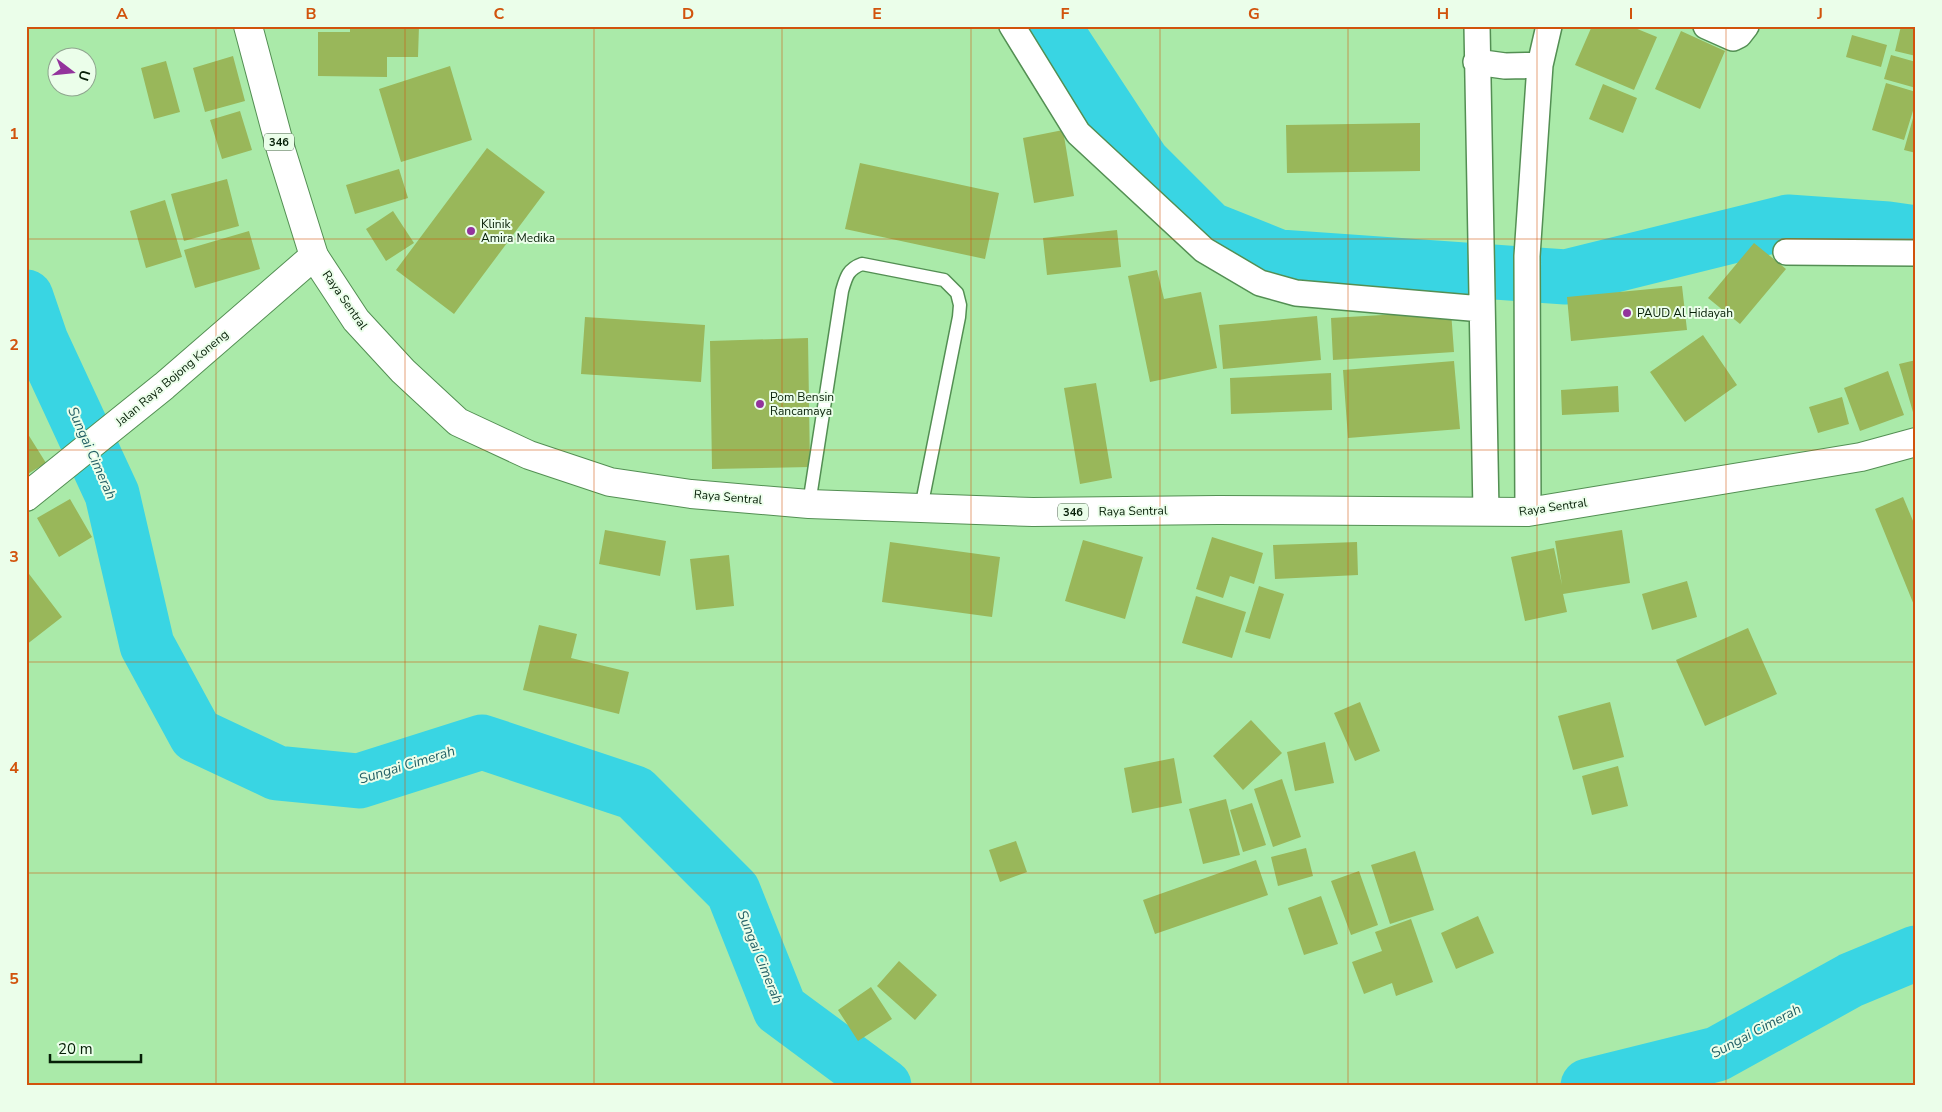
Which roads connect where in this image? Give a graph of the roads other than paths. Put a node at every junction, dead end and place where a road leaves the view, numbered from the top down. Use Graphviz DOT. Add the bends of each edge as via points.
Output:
graph roads {
  1 [pos="248,26"];
  2 [pos="1012,26"];
  3 [pos="1477,26"];
  4 [pos="1549,26"];
  5 [pos="1706,26"];
  6 [pos="1746,26"];
  7 [pos="1476,62"];
  8 [pos="1540,65"];
  9 [pos="1786,252"];
  10 [pos="1916,253"];
  11 [pos="314,256"];
  12 [pos="1483,299"];
  13 [pos="1916,442"];
  14 [pos="35,490"];
  15 [pos="809,504"];
  16 [pos="921,508"];
  17 [pos="1486,512"];
  18 [pos="1528,512"];
  1 -- 11 [label="main road, 346"];
  2 -- 12 [label="street" via="1078,133 1204,250 1260,283 1296,293"];
  3 -- 7 [label="street"];
  4 -- 8 [label="street"];
  5 -- 6 [label="street" via="1733,38"];
  7 -- 8 [label="street" via="1505,66"];
  7 -- 12 [label="street"];
  8 -- 18 [label="street" via="1527,256"];
  9 -- 10 [label="street"];
  11 -- 14 [label="main road, Jalan Raya Bojong Koneng" via="164,386"];
  11 -- 15 [label="main road, Raya Sentral / 346" via="356,320 403,371 458,422 529,455 610,482 691,494"];
  12 -- 17 [label="street"];
  13 -- 18 [label="main road, Raya Sentral / 346" via="1861,457"];
  15 -- 16 [label="main road, Raya Sentral / 346"];
  15 -- 16 [label="lane" via="842,291 851,268 862,264 944,280 957,292 959,317"];
  16 -- 17 [label="main road, Raya Sentral / 346" via="1033,512"];
  17 -- 18 [label="main road, Raya Sentral / 346"];
}
